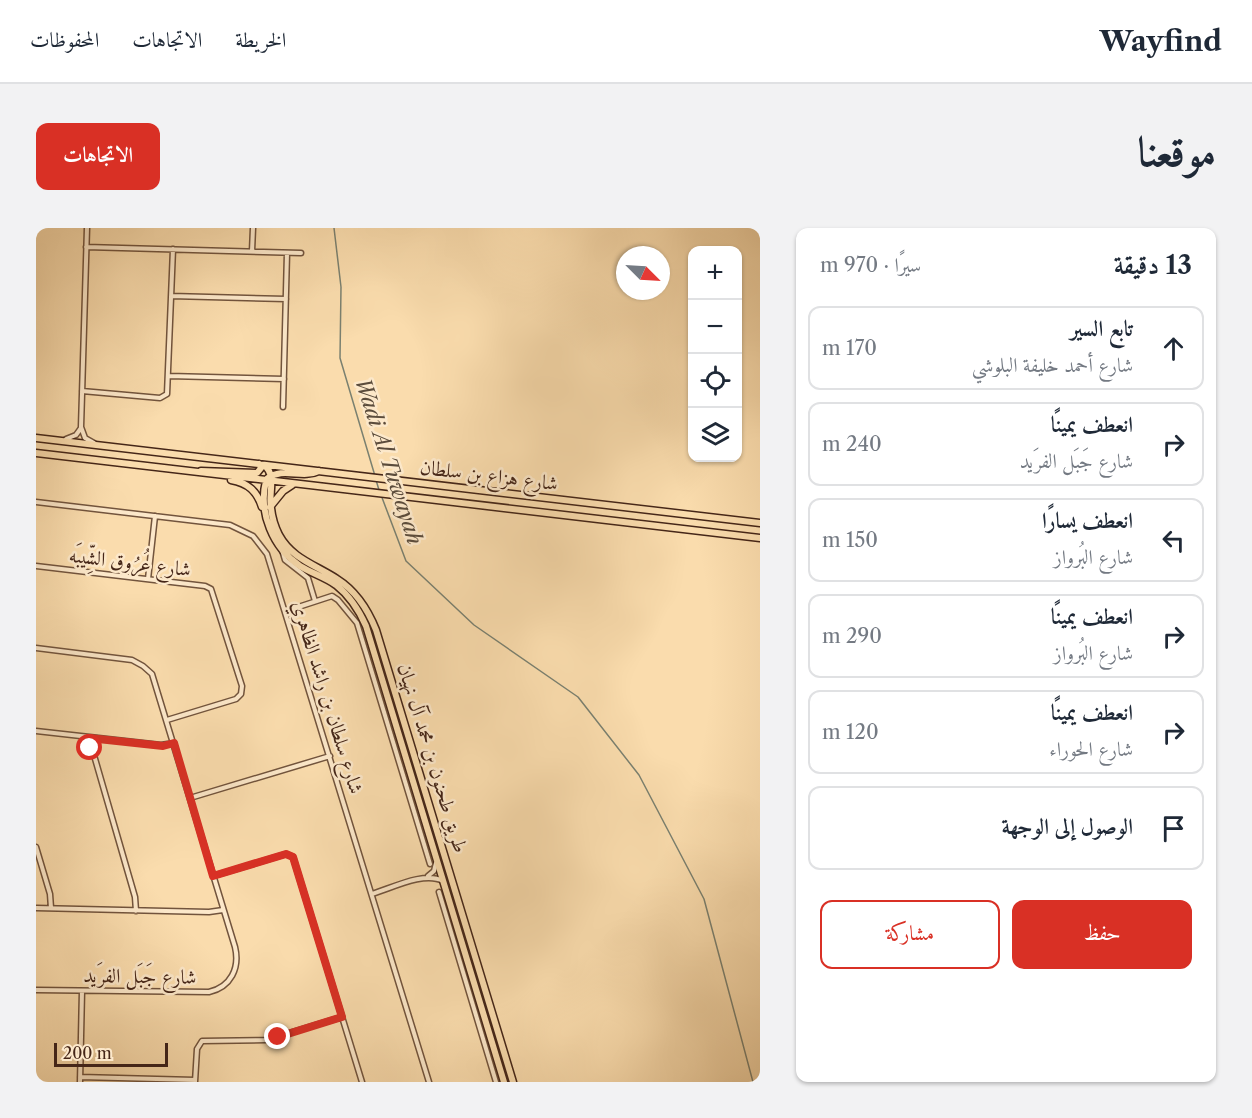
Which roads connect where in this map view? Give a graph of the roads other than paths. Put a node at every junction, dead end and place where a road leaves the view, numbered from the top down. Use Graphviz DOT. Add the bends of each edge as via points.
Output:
graph roads {
  1 [pos="87,228"];
  2 [pos="253,228"];
  3 [pos="86,247"];
  4 [pos="173,249"];
  5 [pos="252,251"];
  6 [pos="287,253"];
  7 [pos="301,253"];
  8 [pos="171,296"];
  9 [pos="286,299"];
  10 [pos="169,376"];
  11 [pos="284,379"];
  12 [pos="82,392"];
  13 [pos="283,407"];
  14 [pos="81,427"];
  15 [pos="36,438"];
  16 [pos="59,440"];
  17 [pos="103,446"];
  18 [pos="36,453"];
  19 [pos="261,464"];
  20 [pos="319,471"];
  21 [pos="198,473"];
  22 [pos="269,479"];
  23 [pos="296,484"];
  24 [pos="36,502"];
  25 [pos="270,507"];
  26 [pos="155,516"];
  27 [pos="760,523"];
  28 [pos="270,530"];
  29 [pos="760,538"];
  30 [pos="282,549"];
  31 [pos="36,566"];
  32 [pos="148,579"];
  33 [pos="315,601"];
  34 [pos="286,611"];
  35 [pos="36,648"];
  36 [pos="379,666"];
  37 [pos="401,709"];
  38 [pos="393,712"];
  39 [pos="386,717"];
  40 [pos="167,720"];
  41 [pos="388,727"];
  42 [pos="398,728"];
  43 [pos="36,731"];
  44 [pos="89,738"];
  45 [pos="174,743"];
  46 [pos="330,756"];
  47 [pos="190,798"];
  48 [pos="36,847"];
  49 [pos="437,860"];
  50 [pos="430,864"];
  51 [pos="213,876"];
  52 [pos="424,878"];
  53 [pos="444,881"];
  54 [pos="439,892"];
  55 [pos="372,894"];
  56 [pos="36,908"];
  57 [pos="51,908"];
  58 [pos="223,910"];
  59 [pos="136,911"];
  60 [pos="473,980"];
  61 [pos="36,990"];
  62 [pos="82,991"];
  63 [pos="484,1013"];
  64 [pos="342,1017"];
  65 [pos="477,1019"];
  66 [pos="486,1021"];
  67 [pos="497,1026"];
  68 [pos="80,1079"];
  69 [pos="195,1081"];
  70 [pos="362,1082"];
  71 [pos="429,1082"];
  72 [pos="496,1082"];
  73 [pos="504,1082"];
  74 [pos="513,1082"];
  1 -- 3 [label="street"];
  2 -- 5 [label="street"];
  3 -- 4 [label="street"];
  3 -- 12 [label="street"];
  4 -- 5 [label="street"];
  4 -- 8 [label="street"];
  5 -- 6 [label="street"];
  6 -- 7 [label="street"];
  6 -- 9 [label="street"];
  8 -- 9 [label="street"];
  8 -- 10 [label="street"];
  9 -- 11 [label="street"];
  10 -- 11 [label="street"];
  10 -- 12 [label="street" via="168,392 162,398"];
  11 -- 13 [label="street"];
  12 -- 14 [label="street"];
  14 -- 16 [label="street" via="73,437"];
  14 -- 17 [label="street" via="88,440"];
  15 -- 16 [label="main road, شارع هزاع بن سلطان"];
  16 -- 17 [label="main road, شارع هزاع بن سلطان"];
  17 -- 19 [label="main road, شارع هزاع بن سلطان"];
  18 -- 21 [label="main road, شارع هزاع بن سلطان"];
  19 -- 20 [label="main road, شارع هزاع بن سلطان"];
  19 -- 21 [label="main road" via="257,473"];
  19 -- 22 [label="main road"];
  20 -- 22 [label="main road" via="280,472"];
  20 -- 27 [label="main road, شارع هزاع بن سلطان"];
  21 -- 22 [label="main road, شارع هزاع بن سلطان"];
  21 -- 28 [label="main road" via="250,488 258,496"];
  22 -- 23 [label="main road, شارع هزاع بن سلطان"];
  22 -- 25 [label="main road, طريق طحنون بن محمد آل نهيان"];
  22 -- 28 [label="main road, طريق طحنون بن محمد آل نهيان" via="264,501"];
  23 -- 25 [label="main road" via="283,490"];
  23 -- 29 [label="main road, شارع هزاع بن سلطان"];
  24 -- 26 [label="street, شارع سلطان بن راشد الظاهري"];
  25 -- 37 [label="main road, طريق طحنون بن محمد آل نهيان" via="289,550 340,581 363,605 376,630"];
  26 -- 32 [label="street"];
  26 -- 34 [label="street, شارع سلطان بن راشد الظاهري" via="230,525 253,536 271,561"];
  28 -- 30 [label="main road, طريق طحنون بن محمد آل نهيان"];
  30 -- 33 [label="street" via="285,560 308,578"];
  30 -- 36 [label="main road, طريق طحنون بن محمد آل نهيان" via="296,563 332,582 349,597 364,621"];
  31 -- 32 [label="street, شارع عُرُوق الشِّيبَه"];
  32 -- 40 [label="street, شارع عُرُوق الشِّيبَه" via="205,585 211,589 242,686 236,699"];
  33 -- 34 [label="street"];
  33 -- 39 [label="street" via="335,597 355,620"];
  34 -- 46 [label="street, شارع سلطان بن راشد الظاهري"];
  35 -- 40 [label="street, شارع جَبَل الفرَيد" via="138,662 154,680"];
  36 -- 37 [label="main road" via="386,669"];
  36 -- 38 [label="main road, طريق طحنون بن محمد آل نهيان"];
  37 -- 67 [label="main road, طريق طحنون بن محمد آل نهيان"];
  38 -- 39 [label="street"];
  38 -- 42 [label="main road, طريق طحنون بن محمد آل نهيان"];
  39 -- 41 [label="street"];
  40 -- 45 [label="street, شارع جَبَل الفرَيد"];
  41 -- 42 [label="street"];
  41 -- 50 [label="street"];
  42 -- 49 [label="main road, طريق طحنون بن محمد آل نهيان"];
  43 -- 44 [label="street"];
  44 -- 45 [label="street" via="163,746"];
  44 -- 59 [label="street"];
  45 -- 47 [label="street, شارع جَبَل الفرَيد"];
  46 -- 47 [label="street"];
  46 -- 55 [label="street, شارع سلطان بن راشد الظاهري"];
  47 -- 51 [label="street, شارع جَبَل الفرَيد"];
  48 -- 57 [label="street"];
  49 -- 52 [label="street" via="434,871"];
  49 -- 53 [label="main road, طريق طحنون بن محمد آل نهيان"];
  51 -- 58 [label="street, شارع جَبَل الفرَيد"];
  51 -- 64 [label="street" via="286,854 293,857"];
  52 -- 53 [label="street"];
  52 -- 55 [label="street"];
  53 -- 60 [label="main road, طريق طحنون بن محمد آل نهيان"];
  54 -- 65 [label="street"];
  55 -- 71 [label="street, شارع سلطان بن راشد الظاهري"];
  56 -- 57 [label="street"];
  57 -- 59 [label="street"];
  58 -- 59 [label="street"];
  58 -- 62 [label="street, شارع جَبَل الفرَيد" via="237,961 231,979 218,990"];
  60 -- 63 [label="main road, طريق طحنون بن محمد آل نهيان"];
  60 -- 67 [label="main road" via="480,982"];
  61 -- 62 [label="street, شارع جَبَل الفرَيد"];
  62 -- 68 [label="street"];
  63 -- 65 [label="street"];
  63 -- 66 [label="main road, طريق طحنون بن محمد آل نهيان"];
  64 -- 69 [label="street" via="266,1040 202,1041 197,1049"];
  64 -- 70 [label="street"];
  65 -- 66 [label="street"];
  65 -- 72 [label="street"];
  66 -- 73 [label="main road, طريق طحنون بن محمد آل نهيان"];
  67 -- 74 [label="main road, طريق طحنون بن محمد آل نهيان"];
  68 -- 69 [label="street"];
}
